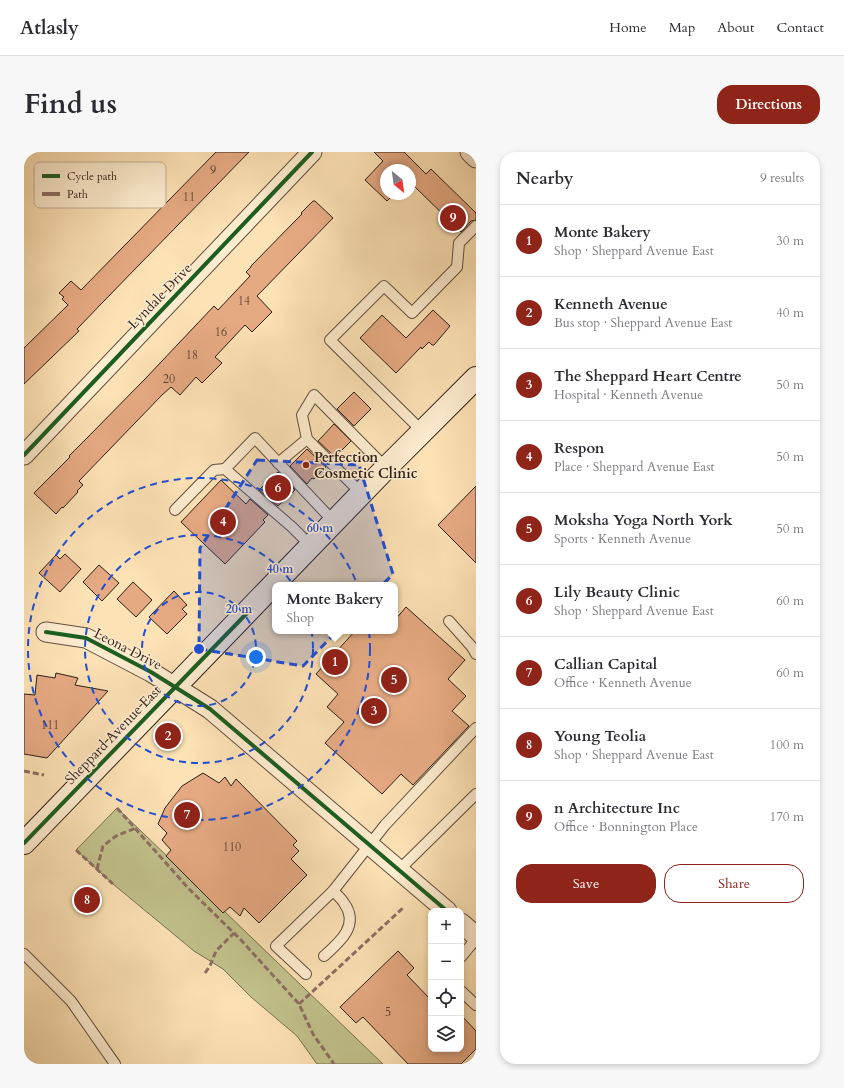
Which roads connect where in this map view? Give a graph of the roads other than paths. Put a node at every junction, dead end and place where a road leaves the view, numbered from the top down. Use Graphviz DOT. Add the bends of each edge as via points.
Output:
graph roads {
  1 [pos="312,152"];
  2 [pos="470,152"];
  3 [pos="476,158"];
  4 [pos="476,226"];
  5 [pos="476,378"];
  6 [pos="424,432"];
  7 [pos="307,439"];
  8 [pos="24,455"];
  9 [pos="278,463"];
  10 [pos="386,468"];
  11 [pos="225,469"];
  12 [pos="362,494"];
  13 [pos="175,510"];
  14 [pos="335,523"];
  15 [pos="311,546"];
  16 [pos="276,582"];
  17 [pos="272,586"];
  18 [pos="449,621"];
  19 [pos="46,632"];
  20 [pos="476,654"];
  21 [pos="175,686"];
  22 [pos="476,728"];
  23 [pos="476,794"];
  24 [pos="24,843"];
  25 [pos="369,845"];
  26 [pos="399,870"];
  27 [pos="333,891"];
  28 [pos="443,908"];
  29 [pos="476,922"];
  30 [pos="464,926"];
  31 [pos="476,930"];
  32 [pos="476,938"];
  33 [pos="464,952"];
  34 [pos="24,954"];
  35 [pos="324,956"];
  36 [pos="306,974"];
  37 [pos="464,994"];
  38 [pos="476,1005"];
  39 [pos="115,1064"];
  1 -- 8 [label="street, Lyndale Drive"];
  2 -- 3 [label="street"];
  4 -- 6 [label="lane" via="459,243 457,267 412,313 384,286 330,340"];
  5 -- 6 [label="main road, Sheppard Avenue East"];
  6 -- 10 [label="main road, Sheppard Avenue East"];
  7 -- 9 [label="lane"];
  7 -- 10 [label="lane" via="302,415 314,395"];
  7 -- 12 [label="lane"];
  9 -- 11 [label="lane" via="255,438"];
  9 -- 14 [label="lane"];
  10 -- 12 [label="main road, Sheppard Avenue East"];
  11 -- 13 [label="lane" via="214,470"];
  11 -- 15 [label="lane"];
  12 -- 14 [label="main road, Sheppard Avenue East"];
  14 -- 15 [label="main road, Sheppard Avenue East"];
  15 -- 16 [label="main road, Sheppard Avenue East"];
  17 -- 21 [label="main road, Sheppard Avenue East"];
  18 -- 20 [label="lane"];
  19 -- 21 [label="street, Leona Drive" via="86,638"];
  21 -- 24 [label="main road, Sheppard Avenue East"];
  21 -- 25 [label="street, Leona Drive" via="216,714"];
  22 -- 25 [label="lane"];
  23 -- 26 [label="lane"];
  25 -- 26 [label="street, Leona Drive"];
  25 -- 27 [label="lane"];
  26 -- 28 [label="street, Leona Drive"];
  27 -- 35 [label="lane" via="345,903 349,915 349,929"];
  27 -- 36 [label="lane" via="276,946"];
  29 -- 31 [label="lane"];
  30 -- 32 [label="street"];
  32 -- 33 [label="lane"];
  34 -- 39 [label="lane" via="71,1002"];
  37 -- 38 [label="lane"];
}
